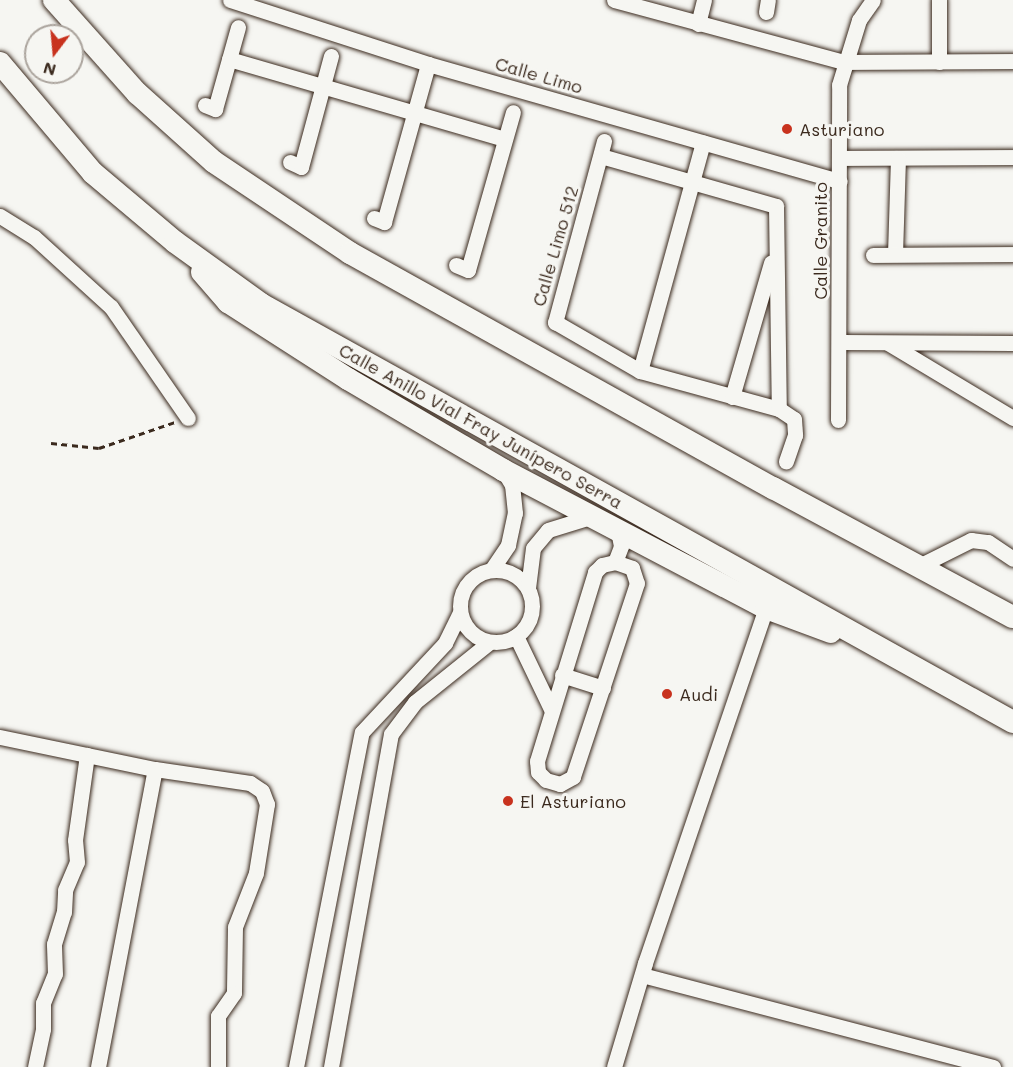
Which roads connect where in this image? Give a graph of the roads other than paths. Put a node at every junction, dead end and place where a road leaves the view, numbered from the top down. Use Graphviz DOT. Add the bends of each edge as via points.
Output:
graph roads {
  1 [pos="54,0"];
  2 [pos="230,0"];
  3 [pos="614,0"];
  4 [pos="704,0"];
  5 [pos="873,0"];
  6 [pos="939,0"];
  7 [pos="698,24"];
  8 [pos="238,27"];
  9 [pos="331,56"];
  10 [pos="229,59"];
  11 [pos="1013,61"];
  12 [pos="843,62"];
  13 [pos="939,62"];
  14 [pos="0,63"];
  15 [pos="428,64"];
  16 [pos="323,86"];
  17 [pos="205,105"];
  18 [pos="415,112"];
  19 [pos="513,112"];
  20 [pos="505,139"];
  21 [pos="703,143"];
  22 [pos="1013,157"];
  23 [pos="839,158"];
  24 [pos="898,158"];
  25 [pos="290,162"];
  26 [pos="840,181"];
  27 [pos="693,182"];
  28 [pos="0,216"];
  29 [pos="374,218"];
  30 [pos="175,242"];
  31 [pos="776,249"];
  32 [pos="895,254"];
  33 [pos="1013,254"];
  34 [pos="873,255"];
  35 [pos="456,265"];
  36 [pos="841,342"];
  37 [pos="888,343"];
  38 [pos="1013,343"];
  39 [pos="640,371"];
  40 [pos="732,397"];
  41 [pos="778,410"];
  42 [pos="188,418"];
  43 [pos="1013,418"];
  44 [pos="838,420"];
  45 [pos="786,461"];
  46 [pos="503,470"];
  47 [pos="590,517"];
  48 [pos="618,530"];
  49 [pos="648,548"];
  50 [pos="1013,559"];
  51 [pos="615,562"];
  52 [pos="921,565"];
  53 [pos="632,568"];
  54 [pos="492,569"];
  55 [pos="528,588"];
  56 [pos="766,608"];
  57 [pos="460,612"];
  58 [pos="1013,616"];
  59 [pos="516,636"];
  60 [pos="490,642"];
  61 [pos="898,657"];
  62 [pos="562,675"];
  63 [pos="603,687"];
  64 [pos="551,709"];
  65 [pos="1013,722"];
  66 [pos="0,737"];
  67 [pos="87,755"];
  68 [pos="155,769"];
  69 [pos="642,975"];
  70 [pos="35,1067"];
  71 [pos="98,1067"];
  72 [pos="218,1067"];
  73 [pos="296,1067"];
  74 [pos="331,1067"];
  75 [pos="614,1067"];
  76 [pos="993,1067"];
  1 -- 52 [label="highway" via="137,93 197,147 296,218 454,312"];
  2 -- 15 [label="street, Calle Limo"];
  3 -- 7 [label="street"];
  4 -- 7 [label="street"];
  5 -- 12 [label="street, Calle Granito" via="859,20"];
  6 -- 13 [label="street"];
  7 -- 12 [label="street"];
  8 -- 10 [label="street"];
  9 -- 16 [label="street"];
  10 -- 16 [label="street"];
  10 -- 17 [label="street" via="215,109"];
  11 -- 13 [label="street"];
  12 -- 13 [label="street"];
  12 -- 23 [label="street, Calle Granito" via="839,85"];
  14 -- 30 [label="highway, Calle Anillo Vial Fray Junípero Serra" via="93,173"];
  15 -- 18 [label="street"];
  15 -- 21 [label="street, Calle Limo"];
  16 -- 18 [label="street"];
  16 -- 25 [label="street" via="301,167"];
  18 -- 20 [label="street"];
  18 -- 29 [label="street" via="384,222"];
  19 -- 20 [label="street"];
  20 -- 35 [label="street" via="468,270"];
  21 -- 26 [label="street, Calle Limo"];
  21 -- 27 [label="street"];
  22 -- 24 [label="street"];
  23 -- 24 [label="street"];
  23 -- 26 [label="street, Calle Granito"];
  24 -- 32 [label="street"];
  26 -- 36 [label="street, Calle Granito"];
  27 -- 31 [label="street, Calle Limo 512" via="776,206"];
  27 -- 39 [label="street"];
  27 -- 39 [label="street, Calle Limo 512" via="602,148 555,322"];
  28 -- 42 [label="street" via="34,237 111,307"];
  30 -- 46 [label="highway" via="228,302 348,379"];
  30 -- 61 [label="highway, Calle Anillo Vial Fray Junípero Serra" via="261,304"];
  31 -- 40 [label="street, Calle Limo 512"];
  31 -- 41 [label="street, Calle Limo 512"];
  32 -- 33 [label="street"];
  32 -- 34 [label="street"];
  36 -- 37 [label="street"];
  36 -- 44 [label="street, Calle Granito"];
  37 -- 38 [label="street"];
  37 -- 43 [label="street"];
  39 -- 40 [label="street, Calle Limo 512"];
  40 -- 41 [label="street, Calle Limo 512"];
  41 -- 45 [label="street" via="794,419 795,435"];
  46 -- 47 [label="highway"];
  46 -- 54 [label="street" via="512,485 515,513 508,545"];
  47 -- 48 [label="highway"];
  47 -- 55 [label="street" via="548,530 533,548"];
  48 -- 49 [label="highway"];
  48 -- 51 [label="street" via="621,546"];
  49 -- 53 [label="street"];
  49 -- 56 [label="highway"];
  50 -- 52 [label="street" via="988,542 971,540"];
  51 -- 53 [label="street"];
  51 -- 62 [label="street" via="594,572"];
  52 -- 58 [label="highway"];
  53 -- 63 [label="street" via="637,583"];
  54 -- 55 [label="street" via="519,577"];
  54 -- 57 [label="street" via="467,583"];
  55 -- 59 [label="street" via="532,614"];
  56 -- 61 [label="highway"];
  56 -- 69 [label="street"];
  57 -- 60 [label="street" via="466,626"];
  57 -- 73 [label="street" via="445,643 362,732"];
  59 -- 60 [label="street"];
  59 -- 64 [label="street"];
  60 -- 74 [label="street" via="416,702 391,734"];
  61 -- 65 [label="highway, Calle Anillo Vial Fray Junípero Serra"];
  62 -- 63 [label="street"];
  62 -- 64 [label="street"];
  63 -- 64 [label="street" via="573,777 560,784 546,780 538,772 537,761"];
  66 -- 67 [label="street"];
  67 -- 68 [label="street"];
  67 -- 70 [label="street" via="75,840 77,862 65,890 64,912 54,944 55,974 44,1003"];
  68 -- 71 [label="street"];
  68 -- 72 [label="street" via="250,783 262,791 267,804 256,873 236,927 234,993 218,1016"];
  69 -- 75 [label="street"];
  69 -- 76 [label="street"];
}
